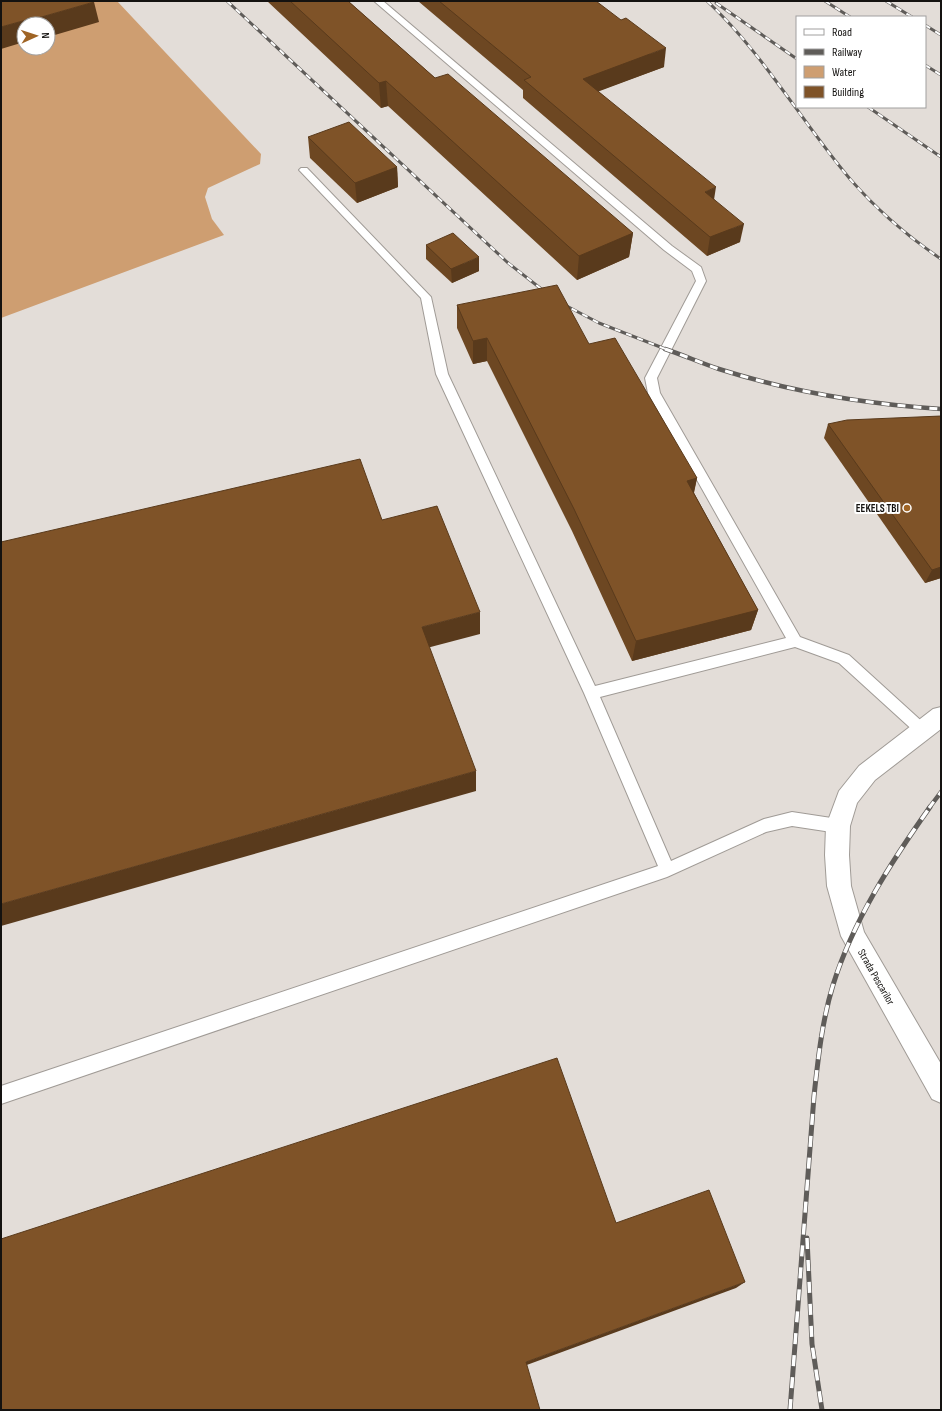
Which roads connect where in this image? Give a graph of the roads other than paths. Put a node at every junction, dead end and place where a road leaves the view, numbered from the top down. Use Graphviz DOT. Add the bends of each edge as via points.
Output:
graph roads {
  1 [pos="378,1"];
  2 [pos="304,170"];
  3 [pos="795,641"];
  4 [pos="591,693"];
  5 [pos="941,716"];
  6 [pos="922,730"];
  7 [pos="838,826"];
  8 [pos="667,870"];
  9 [pos="938,1077"];
  10 [pos="1,1095"];
  1 -- 3 [label="lane" via="662,243 697,269 701,281 651,378 654,393"];
  2 -- 4 [label="lane" via="426,297 442,374"];
  3 -- 4 [label="lane"];
  3 -- 6 [label="lane" via="844,659"];
  4 -- 8 [label="lane"];
  5 -- 6 [label="street, Strada Pescarilor"];
  6 -- 7 [label="street, Strada Pescarilor" via="867,773 848,798"];
  7 -- 8 [label="lane" via="792,820 764,826"];
  7 -- 9 [label="street, Strada Pescarilor" via="839,886 853,936"];
  8 -- 10 [label="lane"];
}
